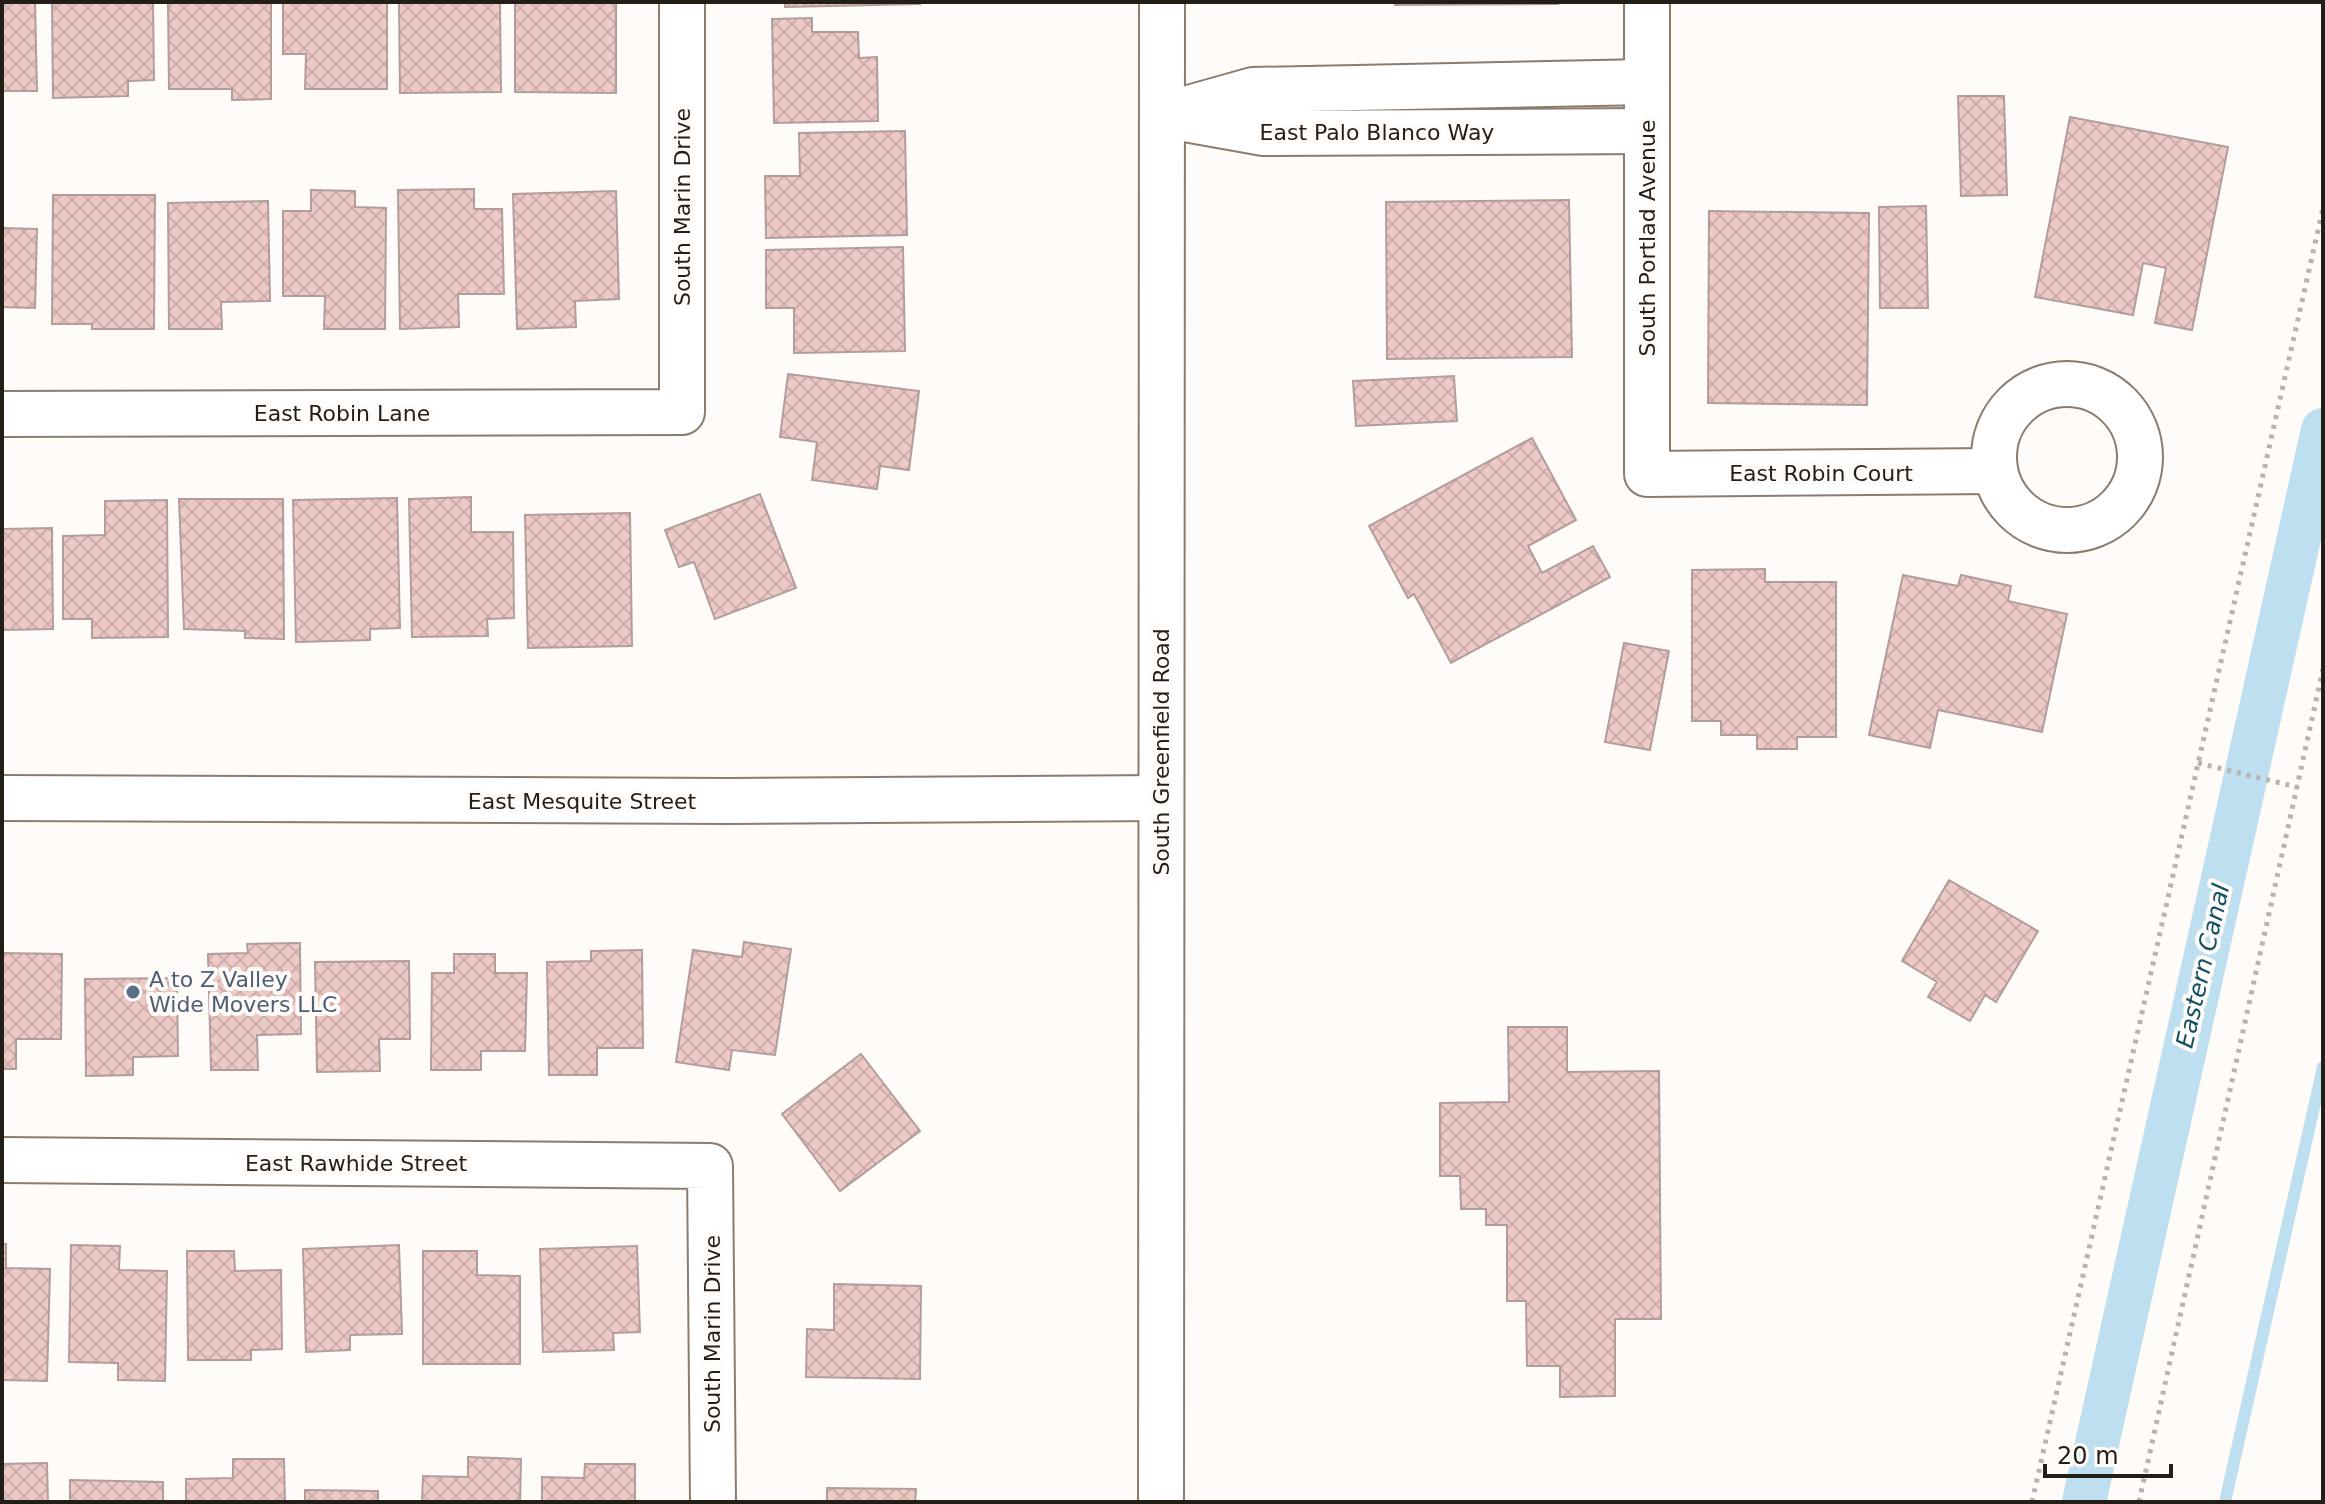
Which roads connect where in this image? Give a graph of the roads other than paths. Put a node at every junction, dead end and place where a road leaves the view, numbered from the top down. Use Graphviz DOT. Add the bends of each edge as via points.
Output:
graph roads {
  1 [pos="682,2"];
  2 [pos="1162,2"];
  3 [pos="1647,2"];
  4 [pos="1646,82"];
  5 [pos="1368,89"];
  6 [pos="1164,115"];
  7 [pos="1647,131"];
  8 [pos="1368,134"];
  9 [pos="682,412"];
  10 [pos="2,414"];
  11 [pos="1995,471"];
  12 [pos="1647,474"];
  13 [pos="2,798"];
  14 [pos="1161,798"];
  15 [pos="2,1160"];
  16 [pos="710,1166"];
  17 [pos="713,1502"];
  18 [pos="1161,1502"];
  1 -- 9 [label="street, South Marin Drive"];
  2 -- 6 [label="street, South Greenfield Road"];
  3 -- 4 [label="street, South Portlad Avenue"];
  4 -- 5 [label="street, East Palo Blanco Way"];
  4 -- 7 [label="street, South Portlad Avenue"];
  5 -- 6 [label="street, East Palo Blanco Way" via="1253,90"];
  5 -- 8 [label="street"];
  6 -- 8 [label="street, East Palo Blanco Way" via="1264,133"];
  6 -- 14 [label="street, South Greenfield Road"];
  7 -- 8 [label="street, East Palo Blanco Way"];
  7 -- 12 [label="street, South Portlad Avenue"];
  9 -- 10 [label="street, East Robin Lane"];
  11 -- 12 [label="street, East Robin Court"];
  13 -- 14 [label="street, East Mesquite Street"];
  14 -- 18 [label="street, South Greenfield Road"];
  15 -- 16 [label="street, East Rawhide Street"];
  16 -- 17 [label="street, South Marin Drive"];
}
